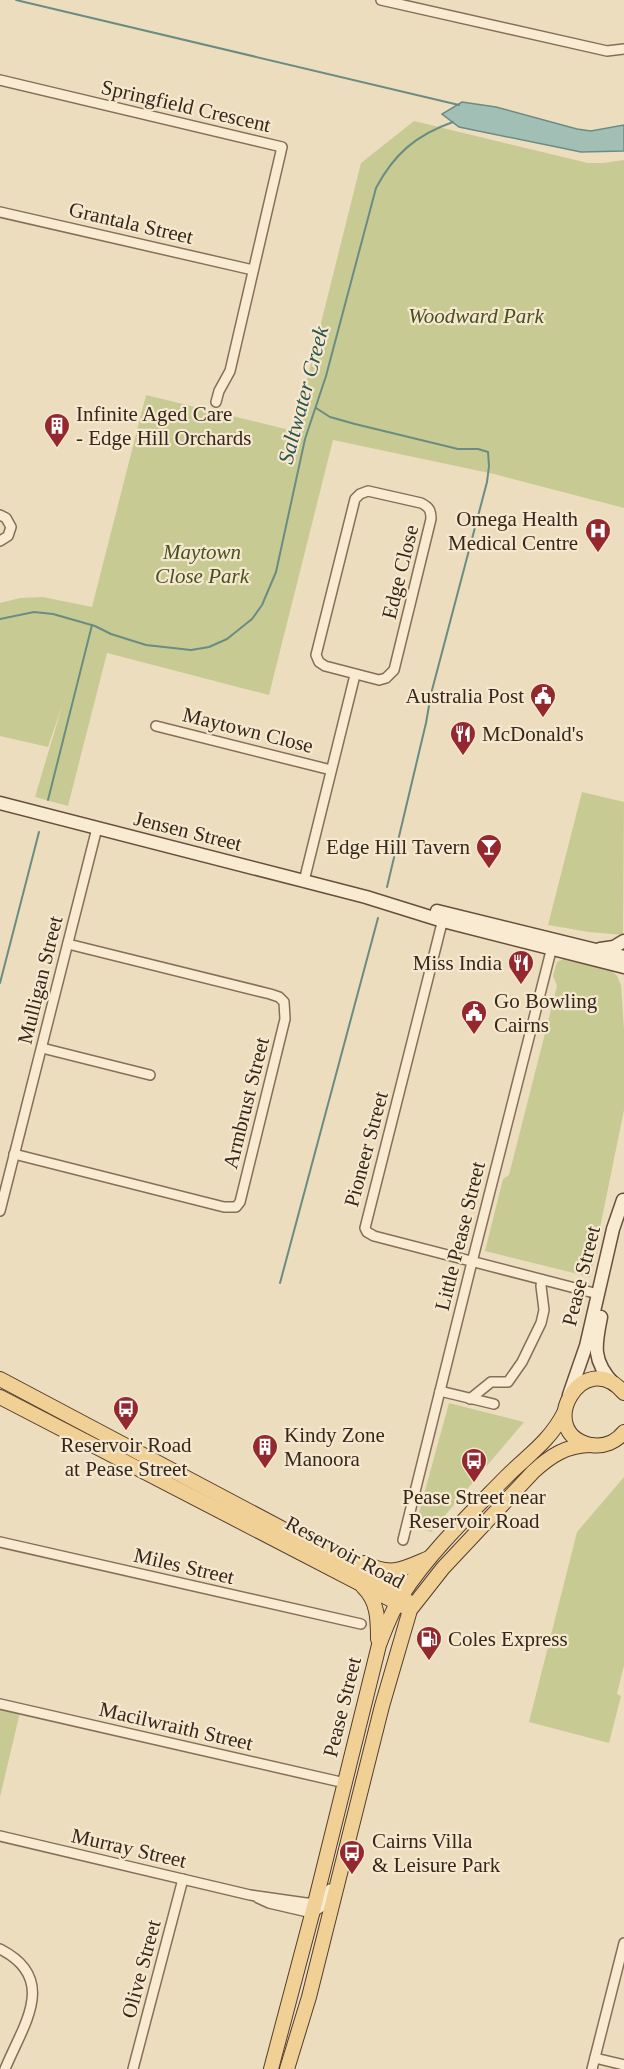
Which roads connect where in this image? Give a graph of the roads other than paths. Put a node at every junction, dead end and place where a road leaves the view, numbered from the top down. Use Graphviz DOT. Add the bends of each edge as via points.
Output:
graph roads {
  1 [pos="381,0"];
  2 [pos="624,49"];
  3 [pos="0,80"];
  4 [pos="0,212"];
  5 [pos="253,270"];
  6 [pos="216,402"];
  7 [pos="0,515"];
  8 [pos="1,541"];
  9 [pos="355,675"];
  10 [pos="156,726"];
  11 [pos="331,770"];
  12 [pos="0,803"];
  13 [pos="97,828"];
  14 [pos="304,880"];
  15 [pos="444,917"];
  16 [pos="624,941"];
  17 [pos="68,944"];
  18 [pos="553,945"];
  19 [pos="596,949"];
  20 [pos="622,966"];
  21 [pos="42,1048"];
  22 [pos="150,1076"];
  23 [pos="14,1154"];
  24 [pos="624,1198"];
  25 [pos="0,1211"];
  26 [pos="472,1262"];
  27 [pos="542,1280"];
  28 [pos="602,1295"];
  29 [pos="0,1379"];
  30 [pos="621,1390"];
  31 [pos="440,1391"];
  32 [pos="569,1395"];
  33 [pos="0,1397"];
  34 [pos="470,1399"];
  35 [pos="494,1404"];
  36 [pos="564,1413"];
  37 [pos="621,1436"];
  38 [pos="591,1445"];
  39 [pos="294,1535"];
  40 [pos="403,1540"];
  41 [pos="0,1542"];
  42 [pos="431,1557"];
  43 [pos="359,1584"];
  44 [pos="403,1602"];
  45 [pos="361,1624"];
  46 [pos="379,1644"];
  47 [pos="0,1704"];
  48 [pos="345,1783"];
  49 [pos="353,1825"];
  50 [pos="0,1836"];
  51 [pos="183,1879"];
  52 [pos="314,1908"];
  53 [pos="328,1923"];
  54 [pos="624,1943"];
  55 [pos="0,1949"];
  56 [pos="309,1997"];
  57 [pos="288,2000"];
  58 [pos="595,2058"];
  59 [pos="4,2064"];
  60 [pos="624,2065"];
  61 [pos="285,2068"];
  62 [pos="133,2069"];
  63 [pos="271,2069"];
  64 [pos="592,2069"];
  1 -- 2 [label="street" via="607,51"];
  3 -- 5 [label="street, Springfield Crescent" via="282,147"];
  4 -- 5 [label="street, Grantala Street"];
  5 -- 6 [label="street, Springfield Crescent" via="230,371"];
  7 -- 8 [label="street" via="11,527"];
  9 -- 9 [label="street, Edge Close" via="325,666 316,655 355,499 368,491 421,502 428,506 432,519 394,670 379,680"];
  9 -- 11 [label="street"];
  10 -- 11 [label="street, Maytown Close"];
  11 -- 14 [label="street"];
  12 -- 13 [label="street, Jensen Street"];
  13 -- 14 [label="street, Jensen Street"];
  13 -- 17 [label="street, Mulligan Street"];
  14 -- 15 [label="street, Jensen Street"];
  15 -- 18 [label="street, Jensen Street"];
  15 -- 26 [label="street, Pioneer Street" via="365,1228 374,1236"];
  16 -- 19 [label="street" via="614,947"];
  17 -- 21 [label="street, Mulligan Street"];
  17 -- 23 [label="street, Armbrust Street" via="270,994 284,1002 285,1019 240,1202 236,1207 224,1207"];
  18 -- 19 [label="street, Jensen Street"];
  18 -- 20 [label="street, Jensen Street"];
  18 -- 26 [label="street, Little Pease Street"];
  19 -- 20 [label="street, Jensen Street"];
  21 -- 22 [label="street"];
  21 -- 23 [label="street, Mulligan Street"];
  23 -- 25 [label="street, Mulligan Street"];
  24 -- 28 [label="street, Pease Street" via="617,1244"];
  26 -- 27 [label="street, Pioneer Street"];
  26 -- 31 [label="street, Little Pease Street"];
  27 -- 28 [label="street, Pioneer Street"];
  27 -- 34 [label="street" via="543,1316 522,1362 508,1382 491,1382"];
  28 -- 30 [label="street, Pease Street" via="596,1351 603,1370"];
  28 -- 32 [label="street, Pease Street"];
  29 -- 39 [label="main road, Reservoir Road"];
  30 -- 32 [label="main road" via="600,1380 590,1380"];
  31 -- 34 [label="street"];
  31 -- 40 [label="street, Little Pease Street"];
  32 -- 36 [label="main road, Pease Street"];
  33 -- 43 [label="main road, Reservoir Road"];
  34 -- 35 [label="street"];
  36 -- 38 [label="main road" via="572,1434"];
  36 -- 42 [label="main road, Pease Street" via="545,1442 507,1476"];
  37 -- 38 [label="main road, Pease Street" via="603,1445"];
  38 -- 44 [label="main road, Pease Street" via="564,1450 546,1461 443,1568"];
  39 -- 42 [label="main road" via="323,1541 382,1571 399,1570"];
  39 -- 44 [label="main road, Reservoir Road"];
  41 -- 45 [label="street, Miles Street"];
  42 -- 44 [label="main road, Pease Street"];
  43 -- 44 [label="main road, Reservoir Road"];
  43 -- 46 [label="main road" via="376,1607"];
  44 -- 46 [label="main road, Pease Street"];
  44 -- 49 [label="main road, Pease Street"];
  46 -- 48 [label="main road, Pease Street"];
  47 -- 48 [label="street, Macilwraith Street"];
  48 -- 52 [label="main road, Pease Street"];
  49 -- 52 [label="street" via="339,1852 326,1900 318,1910"];
  49 -- 53 [label="main road, Pease Street"];
  50 -- 51 [label="street, Murray Street"];
  51 -- 52 [label="street, Murray Street" via="269,1903"];
  51 -- 62 [label="street, Olive Street"];
  52 -- 57 [label="main road, Pease Street"];
  53 -- 56 [label="main road, Pease Street"];
  53 -- 57 [label="main road" via="316,1930 303,1979"];
  54 -- 58 [label="street"];
  55 -- 59 [label="street" via="25,1966 33,1988 30,2012"];
  56 -- 61 [label="main road, Pease Street"];
  56 -- 61 [label="main road" via="296,2013"];
  57 -- 63 [label="main road, Pease Street"];
  58 -- 60 [label="street"];
  58 -- 64 [label="street"];
}
